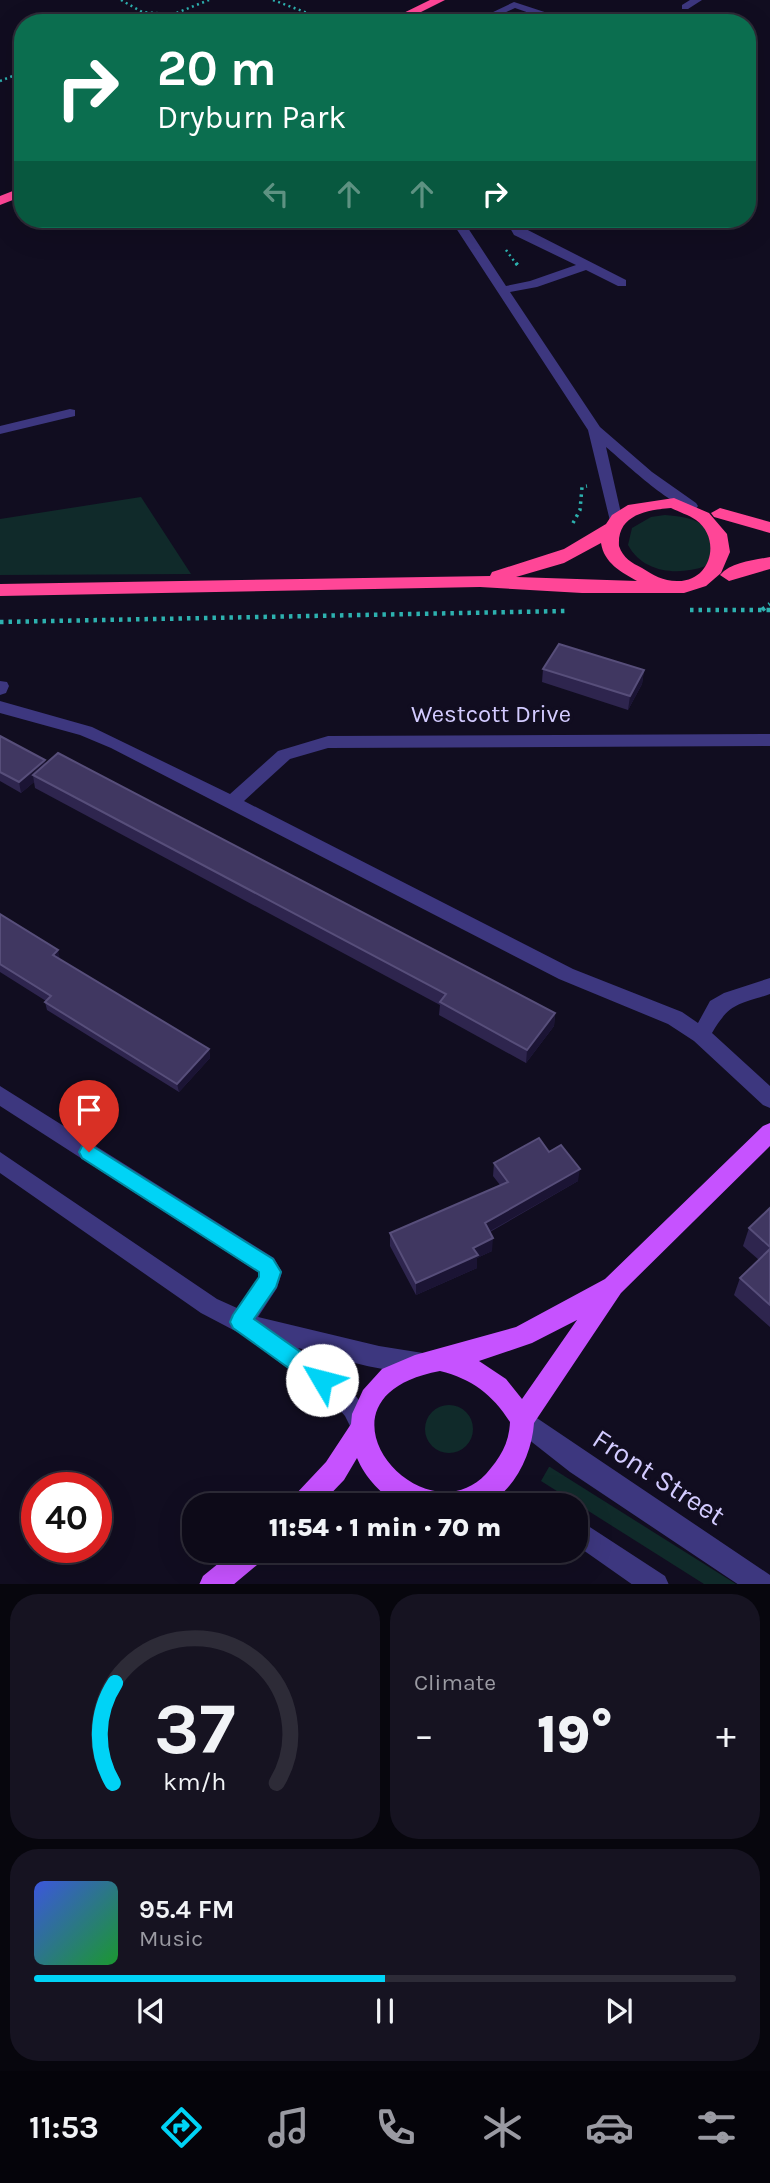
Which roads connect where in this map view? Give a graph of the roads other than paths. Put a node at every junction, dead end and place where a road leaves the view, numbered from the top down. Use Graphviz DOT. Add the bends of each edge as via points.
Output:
graph roads {
  1 [pos="439,0"];
  2 [pos="697,0"];
  3 [pos="685,7"];
  4 [pos="409,14"];
  5 [pos="494,14"];
  6 [pos="542,14"];
  7 [pos="462,228"];
  8 [pos="516,228"];
  9 [pos="586,266"];
  10 [pos="622,284"];
  11 [pos="503,290"];
  12 [pos="70,413"];
  13 [pos="0,430"];
  14 [pos="595,430"];
  15 [pos="696,507"];
  16 [pos="613,525"];
  17 [pos="770,528"];
  18 [pos="770,563"];
  19 [pos="726,576"];
  20 [pos="480,581"];
  21 [pos="684,587"];
  22 [pos="0,590"];
  23 [pos="1,698"];
  24 [pos="770,740"];
  25 [pos="233,801"];
  26 [pos="770,986"];
  27 [pos="701,1035"];
  28 [pos="0,1095"];
  29 [pos="770,1099"];
  30 [pos="770,1132"];
  31 [pos="0,1161"];
  32 [pos="613,1286"];
  33 [pos="245,1324"];
  34 [pos="430,1361"];
  35 [pos="522,1420"];
  36 [pos="360,1428"];
  37 [pos="314,1493"];
  38 [pos="405,1493"];
  39 [pos="484,1493"];
  40 [pos="588,1538"];
  41 [pos="241,1563"];
  42 [pos="212,1584"];
  43 [pos="656,1584"];
  44 [pos="762,1584"];
  1 -- 4 [label="highway"];
  2 -- 3 [label="street"];
  5 -- 6 [label="street" via="514,5"];
  7 -- 11 [label="street"];
  8 -- 9 [label="street"];
  9 -- 10 [label="street"];
  9 -- 11 [label="street"];
  11 -- 14 [label="street"];
  12 -- 13 [label="street"];
  14 -- 15 [label="street" via="647,475"];
  14 -- 16 [label="street"];
  15 -- 16 [label="highway" via="649,505 631,510"];
  15 -- 17 [label="highway"];
  15 -- 19 [label="highway" via="726,520 741,540 743,556"];
  16 -- 20 [label="highway" via="583,549 558,561"];
  16 -- 21 [label="highway" via="609,546 615,559 657,584"];
  18 -- 19 [label="highway"];
  19 -- 21 [label="highway"];
  20 -- 21 [label="highway"];
  20 -- 22 [label="highway"];
  23 -- 25 [label="street" via="117,744"];
  24 -- 25 [label="street, Westcott Drive" via="328,742 284,755"];
  25 -- 27 [label="street" via="566,974 675,1018"];
  26 -- 27 [label="street" via="717,1007"];
  27 -- 29 [label="street"];
  28 -- 33 [label="street" via="266,1265 271,1272 269,1281"];
  30 -- 32 [label="main road"];
  31 -- 33 [label="street" via="209,1306"];
  32 -- 34 [label="main road" via="526,1335"];
  32 -- 35 [label="main road"];
  33 -- 34 [label="street" via="379,1357"];
  33 -- 36 [label="street" via="341,1394 353,1408"];
  34 -- 35 [label="main road" via="479,1371 499,1388"];
  34 -- 36 [label="main road" via="403,1369 383,1385 366,1408"];
  35 -- 39 [label="main road" via="519,1446 499,1481"];
  35 -- 44 [label="street, Front Street"];
  36 -- 37 [label="main road" via="335,1471"];
  36 -- 38 [label="main road" via="371,1461"];
  40 -- 43 [label="street"];
  41 -- 42 [label="main road"];
}
